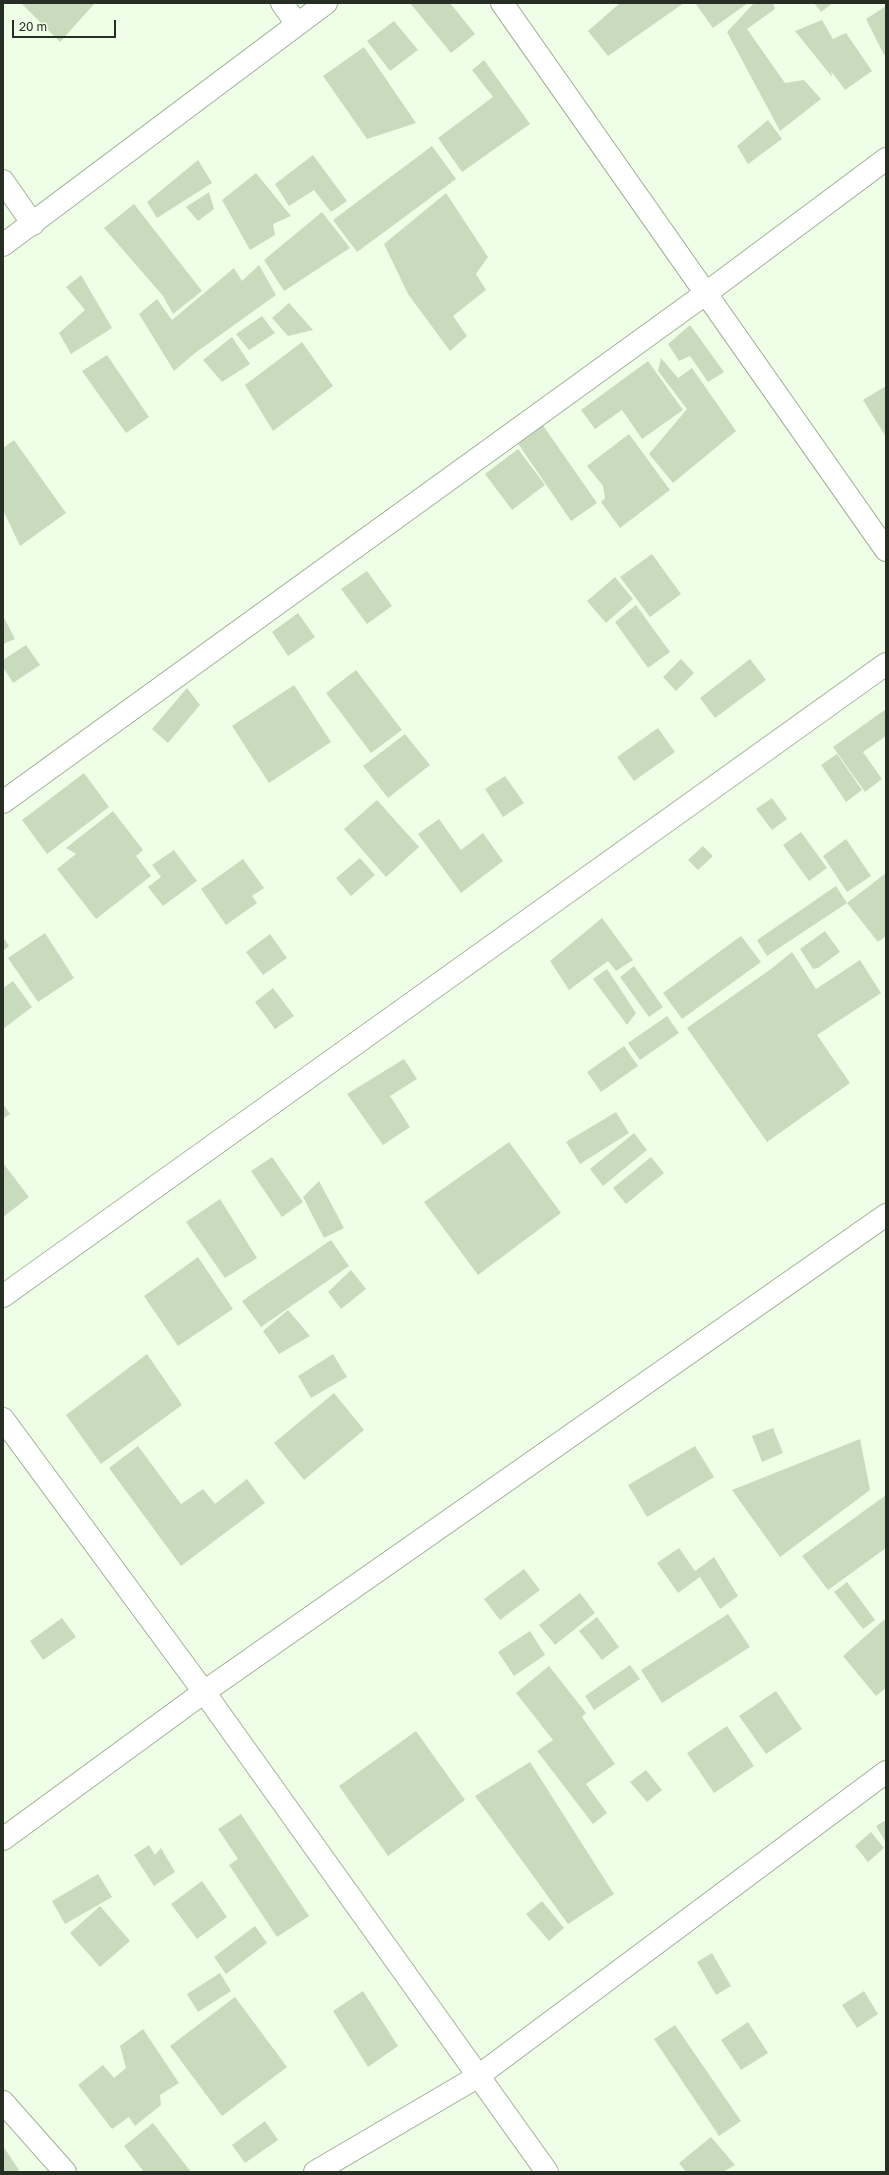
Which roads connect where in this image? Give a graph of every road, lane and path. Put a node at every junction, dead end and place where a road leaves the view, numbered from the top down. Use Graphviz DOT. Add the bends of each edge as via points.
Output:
graph roads {
  1 [pos="282,3"];
  2 [pos="326,3"];
  3 [pos="502,3"];
  4 [pos="297,24"];
  5 [pos="886,159"];
  6 [pos="3,181"];
  7 [pos="32,224"];
  8 [pos="3,245"];
  9 [pos="705,294"];
  10 [pos="886,550"];
  11 [pos="886,664"];
  12 [pos="3,802"];
  13 [pos="886,1215"];
  14 [pos="3,1296"];
  15 [pos="3,1419"];
  16 [pos="204,1692"];
  17 [pos="886,1772"];
  18 [pos="3,1839"];
  19 [pos="477,2077"];
  20 [pos="3,2102"];
  21 [pos="65,2172"];
  22 [pos="315,2172"];
  23 [pos="547,2172"];
  1 -- 4 [label="street"];
  2 -- 4 [label="street"];
  3 -- 9 [label="street"];
  4 -- 7 [label="street"];
  5 -- 9 [label="street"];
  6 -- 7 [label="street"];
  7 -- 8 [label="street"];
  9 -- 10 [label="street"];
  9 -- 12 [label="street"];
  11 -- 14 [label="street"];
  13 -- 16 [label="street"];
  15 -- 16 [label="street"];
  16 -- 18 [label="street"];
  16 -- 19 [label="street"];
  17 -- 19 [label="street"];
  19 -- 22 [label="street"];
  19 -- 23 [label="street"];
  20 -- 21 [label="street"];
}
